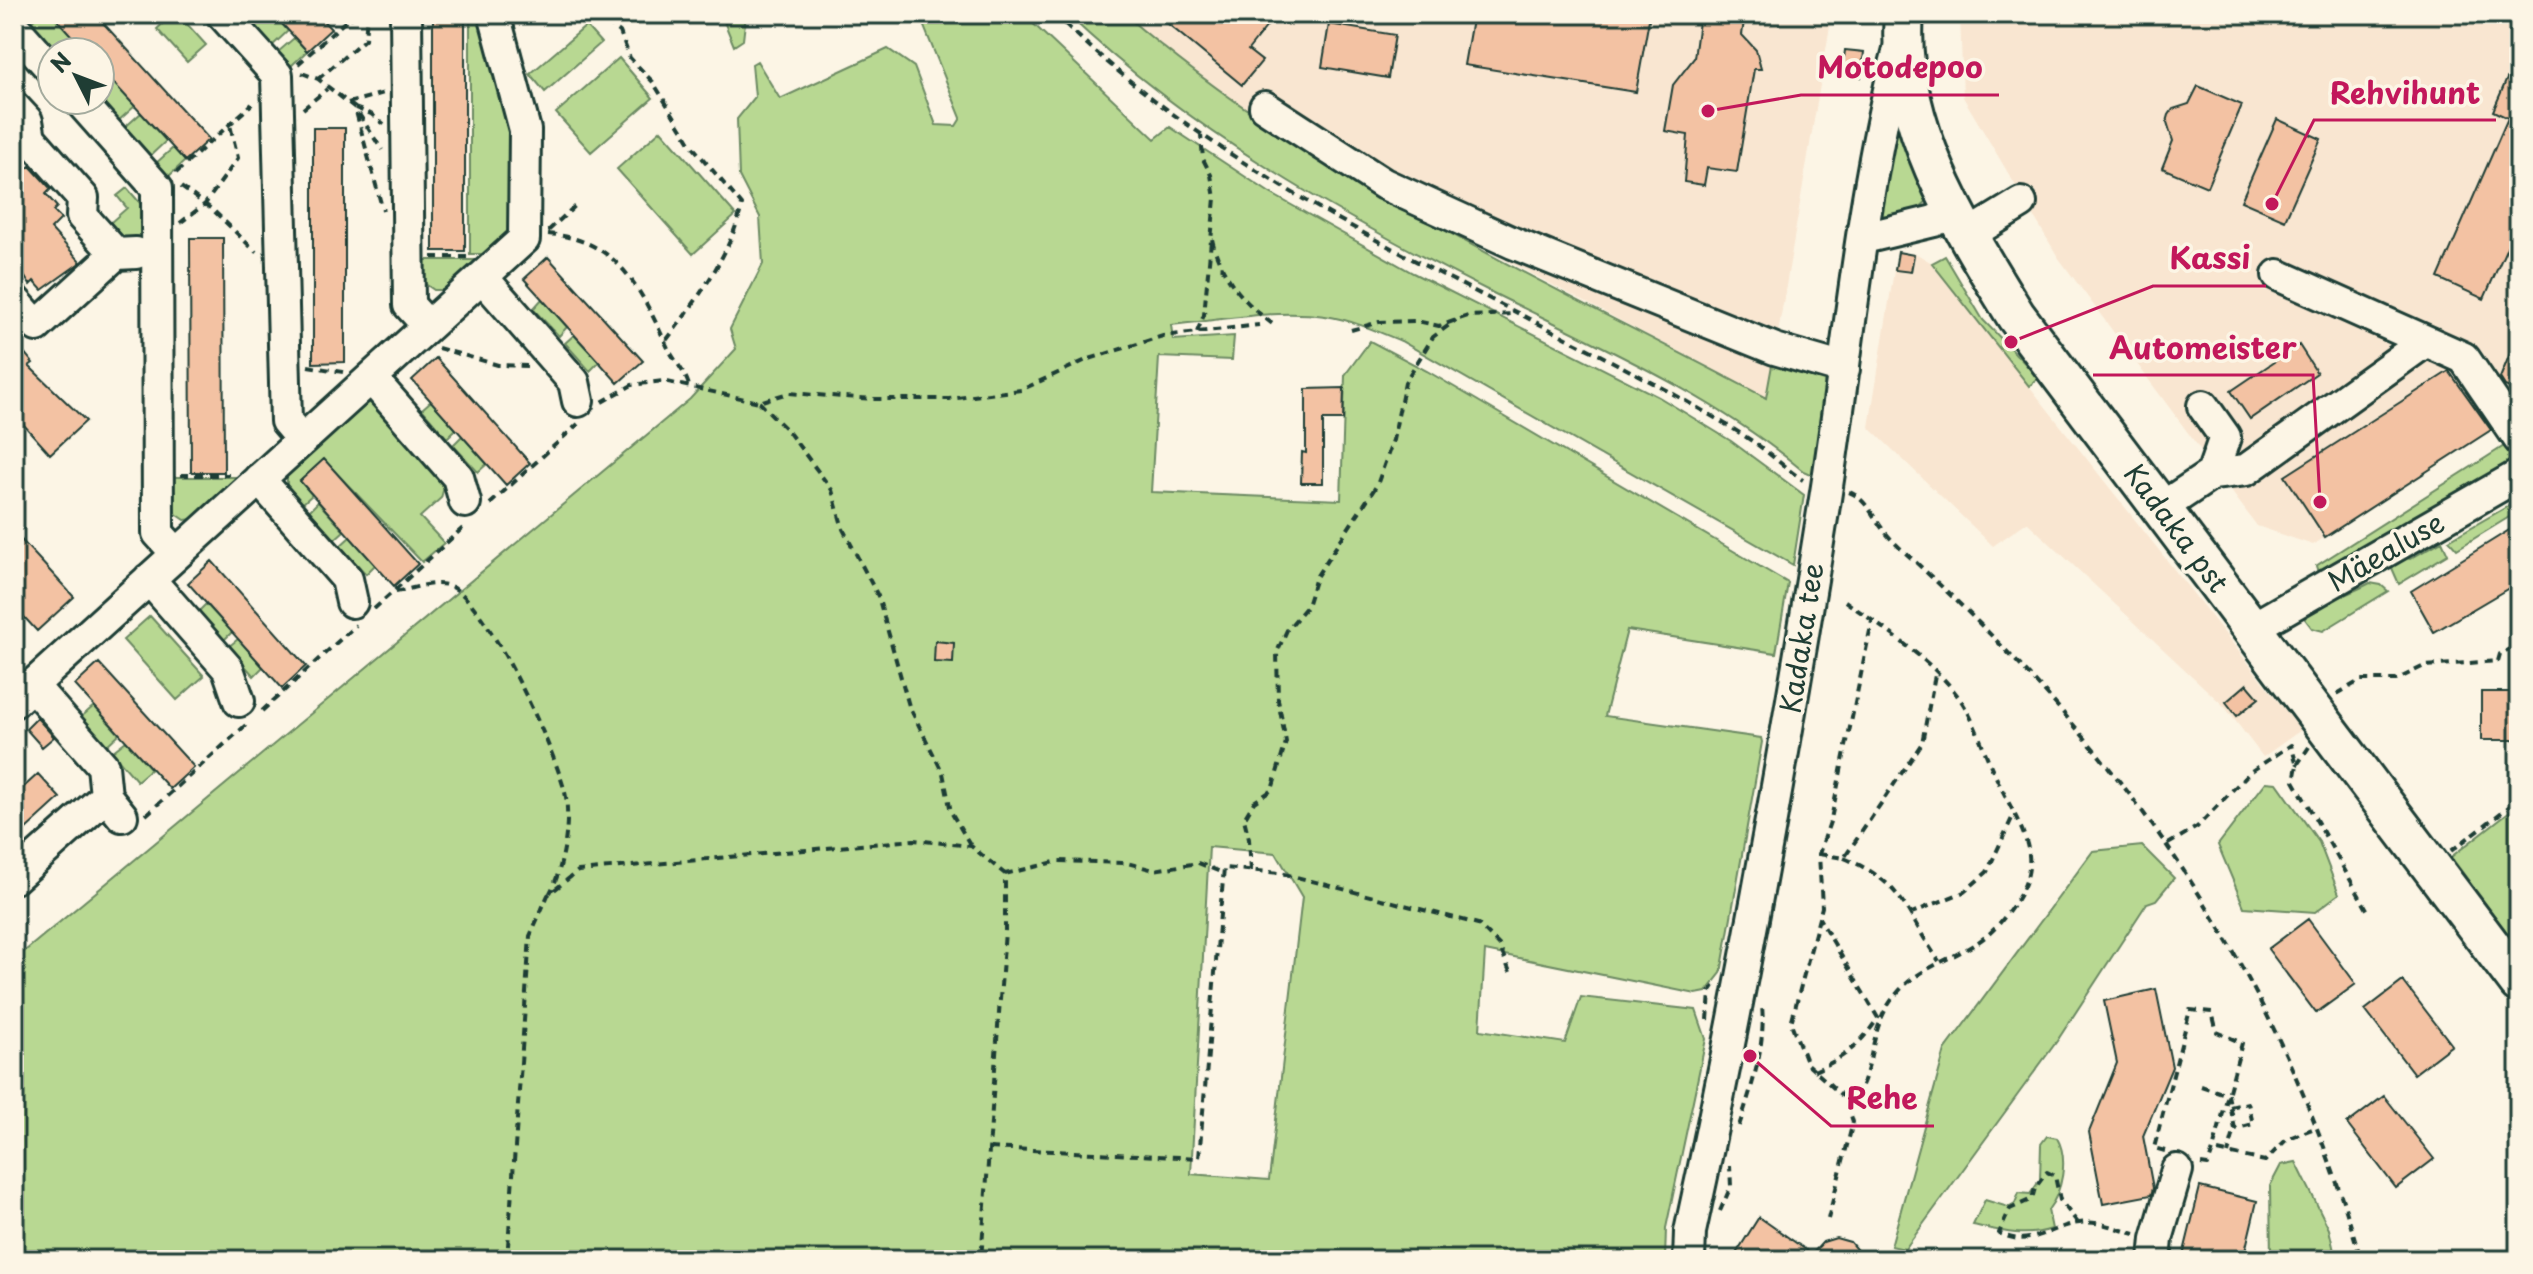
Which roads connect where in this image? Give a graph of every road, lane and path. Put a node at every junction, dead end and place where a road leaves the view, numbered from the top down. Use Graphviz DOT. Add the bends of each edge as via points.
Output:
graph roads {
  1 [pos="222,14"];
  2 [pos="366,14"];
  3 [pos="406,14"];
  4 [pos="494,14"];
  5 [pos="595,14"];
  6 [pos="1055,14"];
  7 [pos="1903,26"];
  8 [pos="14,27"];
  9 [pos="36,52"];
  10 [pos="318,79"];
  11 [pos="277,82"];
  12 [pos="328,89"];
  13 [pos="14,107"];
  14 [pos="1265,107"];
  15 [pos="355,108"];
  16 [pos="93,116"];
  17 [pos="292,118"];
  18 [pos="230,125"];
  19 [pos="1201,135"];
  20 [pos="25,150"];
  21 [pos="406,175"];
  22 [pos="169,182"];
  23 [pos="176,185"];
  24 [pos="378,200"];
  25 [pos="2021,203"];
  26 [pos="205,204"];
  27 [pos="1961,224"];
  28 [pos="546,234"];
  29 [pos="1212,237"];
  30 [pos="1864,238"];
  31 [pos="163,242"];
  32 [pos="282,252"];
  33 [pos="116,254"];
  34 [pos="418,257"];
  35 [pos="478,267"];
  36 [pos="2278,275"];
  37 [pos="14,300"];
  38 [pos="1516,314"];
  39 [pos="1456,320"];
  40 [pos="1259,325"];
  41 [pos="1274,325"];
  42 [pos="1351,330"];
  43 [pos="1197,332"];
  44 [pos="426,336"];
  45 [pos="2426,341"];
  46 [pos="665,342"];
  47 [pos="303,366"];
  48 [pos="562,368"];
  49 [pos="1844,369"];
  50 [pos="364,376"];
  51 [pos="689,386"];
  52 [pos="759,402"];
  53 [pos="2203,406"];
  54 [pos="586,410"];
  55 [pos="2519,439"];
  56 [pos="302,440"];
  57 [pos="1785,466"];
  58 [pos="2212,474"];
  59 [pos="167,475"];
  60 [pos="2519,475"];
  61 [pos="245,477"];
  62 [pos="2161,508"];
  63 [pos="473,511"];
  64 [pos="1887,534"];
  65 [pos="177,554"];
  66 [pos="149,579"];
  67 [pos="393,592"];
  68 [pos="1845,601"];
  69 [pos="352,602"];
  70 [pos="1872,621"];
  71 [pos="2252,628"];
  72 [pos="2519,644"];
  73 [pos="1936,674"];
  74 [pos="23,694"];
  75 [pos="2327,699"];
  76 [pos="239,701"];
  77 [pos="2519,799"];
  78 [pos="157,805"];
  79 [pos="2014,813"];
  80 [pos="2168,844"];
  81 [pos="971,846"];
  82 [pos="1819,854"];
  83 [pos="2444,857"];
  84 [pos="1844,858"];
  85 [pos="1251,871"];
  86 [pos="1223,873"];
  87 [pos="1005,874"];
  88 [pos="14,878"];
  89 [pos="548,895"];
  90 [pos="2368,911"];
  91 [pos="1909,914"];
  92 [pos="1819,918"];
  93 [pos="1939,961"];
  94 [pos="1510,972"];
  95 [pos="2519,983"];
  96 [pos="1878,1018"];
  97 [pos="1814,1071"];
  98 [pos="2201,1086"];
  99 [pos="2228,1095"];
  100 [pos="1848,1107"];
  101 [pos="2230,1107"];
  102 [pos="2317,1127"];
  103 [pos="2235,1129"];
  104 [pos="990,1148"];
  105 [pos="2213,1150"];
  106 [pos="2228,1154"];
  107 [pos="2181,1167"];
  108 [pos="1828,1219"];
  109 [pos="2078,1223"];
  110 [pos="2156,1250"];
  111 [pos="507,1260"];
  112 [pos="981,1260"];
  113 [pos="1689,1260"];
  114 [pos="2361,1260"];
  1 -- 11 [label="street" via="277,75"];
  2 -- 10 [label="path" via="365,39"];
  2 -- 10 [label="path" via="349,18 292,69"];
  3 -- 21 [label="street"];
  4 -- 35 [label="street" via="525,130 524,239"];
  5 -- 46 [label="path" via="620,32 630,58 742,205 736,230"];
  6 -- 19 [label="path"];
  7 -- 27 [label="main road, Kadaka pst" via="1908,83 1921,130"];
  7 -- 30 [label="street, Kadaka tee" via="1882,114"];
  8 -- 9 [label="street"];
  10 -- 12 [label="path"];
  11 -- 18 [label="path"];
  11 -- 32 [label="street"];
  12 -- 15 [label="path"];
  12 -- 17 [label="path"];
  13 -- 20 [label="street" via="27,121 30,138"];
  14 -- 49 [label="street" via="1384,184 1513,243 1775,349"];
  15 -- 21 [label="path"];
  15 -- 24 [label="path"];
  16 -- 31 [label="street" via="157,188"];
  18 -- 22 [label="path"];
  18 -- 26 [label="path" via="238,158"];
  19 -- 29 [label="path" via="1215,198"];
  19 -- 38 [label="path" via="1322,213"];
  20 -- 33 [label="street" via="83,198 82,216"];
  21 -- 44 [label="street" via="409,305"];
  23 -- 26 [label="path"];
  25 -- 27 [label="street"];
  26 -- 31 [label="path"];
  26 -- 32 [label="path" via="257,253"];
  27 -- 30 [label="street" via="1934,221"];
  27 -- 62 [label="main road, Kadaka pst" via="2016,316"];
  28 -- 46 [label="path" via="585,242 616,260"];
  29 -- 41 [label="path" via="1222,269 1235,288"];
  29 -- 43 [label="path" via="1204,315"];
  30 -- 49 [label="street, Kadaka tee"];
  31 -- 33 [label="street"];
  31 -- 65 [label="street" via="158,533"];
  32 -- 56 [label="street" via="286,421"];
  33 -- 37 [label="street" via="37,326"];
  34 -- 35 [label="path"];
  35 -- 44 [label="street"];
  35 -- 48 [label="street"];
  36 -- 45 [label="street"];
  38 -- 39 [label="path"];
  38 -- 57 [label="path" via="1678,397"];
  39 -- 42 [label="path" via="1439,326 1379,322"];
  39 -- 85 [label="path" via="1433,337 1405,382 1377,485 1332,550 1307,606 1277,652 1286,742 1272,790 1254,802 1244,819"];
  40 -- 43 [label="path"];
  43 -- 52 [label="path" via="1163,336 1086,360 1021,390 949,399 788,393"];
  44 -- 48 [label="path" via="498,365"];
  44 -- 50 [label="street"];
  45 -- 55 [label="street" via="2464,358"];
  45 -- 58 [label="street" via="2246,470"];
  46 -- 51 [label="path"];
  47 -- 50 [label="path"];
  48 -- 54 [label="street"];
  49 -- 113 [label="street, Kadaka tee" via="1767,844 1690,1232"];
  50 -- 56 [label="street"];
  50 -- 63 [label="street" via="458,477"];
  51 -- 52 [label="path"];
  51 -- 54 [label="path" via="663,381 632,385"];
  52 -- 81 [label="path" via="832,490 843,529 878,596 909,706 943,773 951,812"];
  53 -- 58 [label="street" via="2225,437"];
  54 -- 63 [label="path"];
  56 -- 61 [label="street"];
  58 -- 62 [label="street"];
  59 -- 61 [label="path"];
  60 -- 71 [label="street, Mäealuse"];
  61 -- 65 [label="street"];
  61 -- 69 [label="street" via="347,579"];
  62 -- 71 [label="main road, Kadaka pst"];
  63 -- 67 [label="path"];
  64 -- 80 [label="path" via="2027,669 2087,737"];
  65 -- 66 [label="street"];
  66 -- 74 [label="street"];
  66 -- 76 [label="street" via="228,669"];
  67 -- 78 [label="path"];
  67 -- 89 [label="path" via="454,587 483,621 533,705 537,726 560,768 567,802 559,876"];
  68 -- 70 [label="path"];
  70 -- 73 [label="path"];
  70 -- 82 [label="path"];
  71 -- 95 [label="main road, Kadaka pst"];
  72 -- 75 [label="path" via="2500,654 2498,661 2424,666 2396,680 2361,680"];
  73 -- 79 [label="path" via="1956,693 1979,732"];
  73 -- 84 [label="path" via="1922,743"];
  74 -- 88 [label="street" via="103,766 114,806"];
  77 -- 83 [label="path"];
  79 -- 91 [label="path" via="1987,872 1964,892"];
  79 -- 93 [label="path" via="2032,852 2027,881 1997,926"];
  80 -- 90 [label="path" via="2197,827 2250,772 2291,745 2297,765 2294,781"];
  80 -- 102 [label="path" via="2276,1033"];
  81 -- 87 [label="path"];
  81 -- 89 [label="path" via="914,840 578,871"];
  82 -- 84 [label="path"];
  82 -- 92 [label="path"];
  84 -- 91 [label="path" via="1875,871 1901,895"];
  85 -- 86 [label="path" via="1224,868"];
  85 -- 94 [label="path" via="1281,873 1478,924 1499,945"];
  86 -- 87 [label="path" via="1198,863 1154,870 1127,863 1059,861"];
  86 -- 104 [label="path" via="1199,1158"];
  87 -- 104 [label="path"];
  89 -- 111 [label="path" via="530,936"];
  91 -- 93 [label="path"];
  92 -- 96 [label="path"];
  92 -- 97 [label="path" via="1791,1023"];
  93 -- 96 [label="path" via="1899,991"];
  96 -- 97 [label="path" via="1862,1043 1844,1058"];
  96 -- 100 [label="path" via="1863,1091"];
  97 -- 100 [label="path" via="1846,1099"];
  98 -- 99 [label="path"];
  99 -- 101 [label="path"];
  99 -- 105 [label="path"];
  99 -- 107 [label="path" via="2242,1043 2217,1032 2212,1012 2190,1010 2154,1148"];
  100 -- 108 [label="path" via="1853,1122"];
  101 -- 103 [label="path"];
  101 -- 103 [label="path" via="2248,1103 2251,1113 2253,1124"];
  102 -- 106 [label="path" via="2287,1139 2265,1161"];
  102 -- 114 [label="path"];
  103 -- 106 [label="path"];
  104 -- 112 [label="path"];
  105 -- 106 [label="path"];
  105 -- 107 [label="path" via="2208,1165"];
  107 -- 110 [label="street"];
  109 -- 109 [label="path" via="2035,1239 1999,1233 2010,1209 2032,1199 2047,1172 2055,1176 2060,1200"];
  109 -- 110 [label="path" via="2103,1223"];
}
